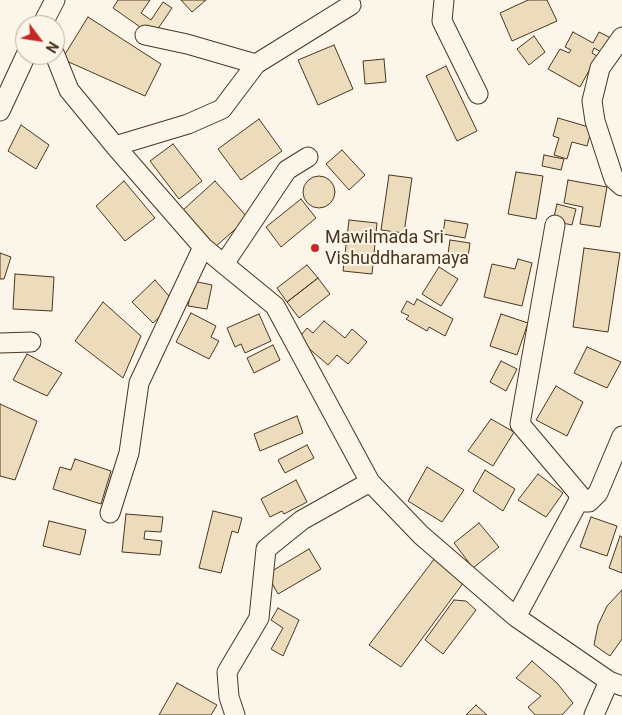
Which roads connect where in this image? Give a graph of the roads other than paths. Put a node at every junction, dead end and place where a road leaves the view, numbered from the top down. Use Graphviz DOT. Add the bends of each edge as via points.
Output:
graph roads {
  1 [pos="55,0"];
  2 [pos="444,0"];
  3 [pos="350,6"];
  4 [pos="47,15"];
  5 [pos="145,35"];
  6 [pos="622,37"];
  7 [pos="256,64"];
  8 [pos="21,65"];
  9 [pos="59,65"];
  10 [pos="478,94"];
  11 [pos="0,111"];
  12 [pos="115,146"];
  13 [pos="308,157"];
  14 [pos="622,186"];
  15 [pos="555,225"];
  16 [pos="203,247"];
  17 [pos="224,264"];
  18 [pos="31,342"];
  19 [pos="0,343"];
  20 [pos="622,436"];
  21 [pos="370,482"];
  22 [pos="578,502"];
  23 [pos="110,513"];
  24 [pos="516,617"];
  25 [pos="618,684"];
  26 [pos="235,715"];
  27 [pos="594,715"];
  1 -- 4 [label="street"];
  2 -- 10 [label="street" via="442,21"];
  3 -- 7 [label="street"];
  5 -- 7 [label="street"];
  6 -- 14 [label="street" via="600,68 592,102 614,179"];
  7 -- 12 [label="street" via="222,109 188,124"];
  8 -- 11 [label="street"];
  9 -- 12 [label="street" via="68,90"];
  12 -- 16 [label="street"];
  13 -- 17 [label="street" via="287,170"];
  15 -- 22 [label="street" via="520,424 579,494"];
  16 -- 17 [label="street"];
  16 -- 23 [label="street" via="139,383 129,453"];
  17 -- 21 [label="street" via="275,306"];
  18 -- 19 [label="street"];
  20 -- 22 [label="street" via="598,493 589,502"];
  21 -- 24 [label="street" via="421,535"];
  21 -- 26 [label="street" via="302,520 266,549 258,618 227,672 229,697"];
  22 -- 24 [label="street"];
  24 -- 25 [label="street"];
  25 -- 27 [label="street"];
}
